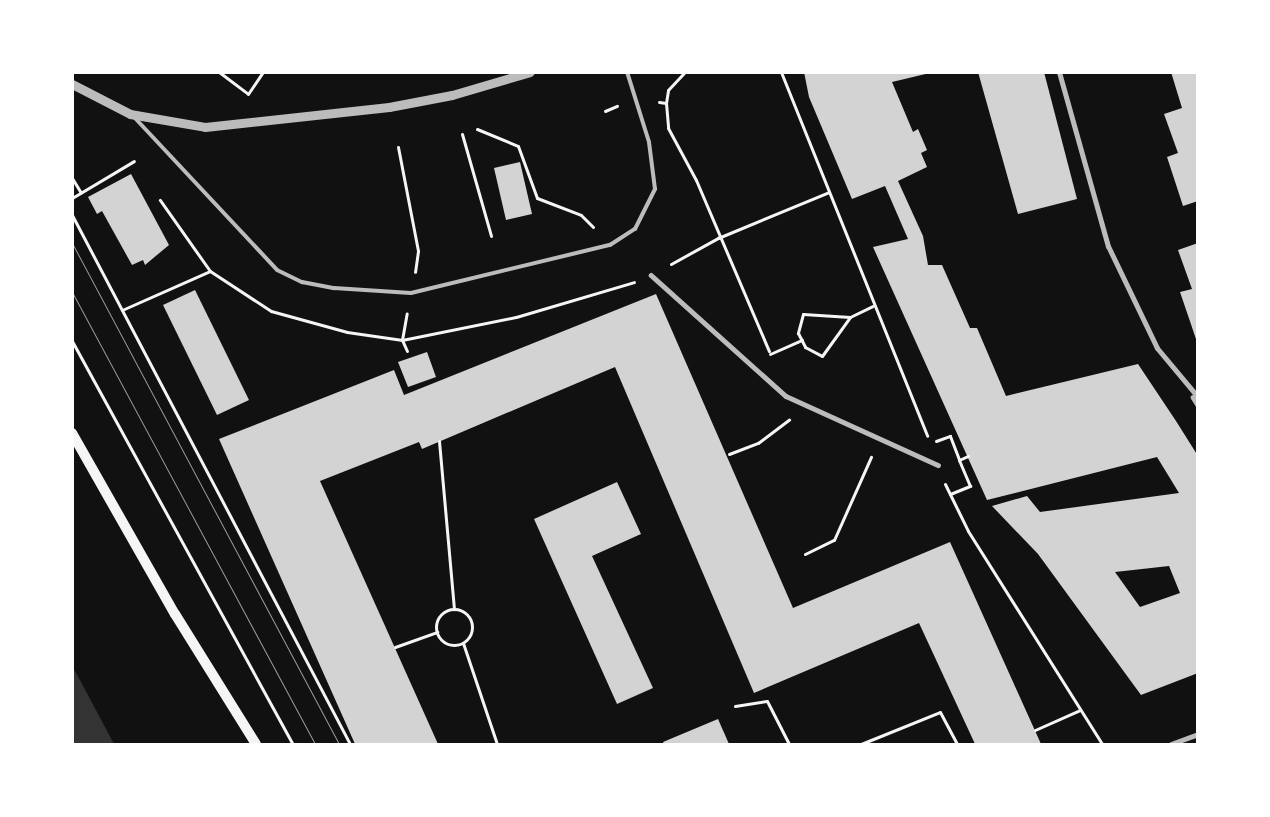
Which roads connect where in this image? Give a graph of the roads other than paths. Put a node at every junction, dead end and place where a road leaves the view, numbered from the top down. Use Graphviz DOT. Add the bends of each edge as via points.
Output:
graph roads {
  1 [pos="530,72"];
  2 [pos="626,72"];
  3 [pos="1059,72"];
  4 [pos="72,84"];
  5 [pos="130,114"];
  6 [pos="651,275"];
  7 [pos="1195,397"];
  8 [pos="1198,406"];
  9 [pos="72,433"];
  10 [pos="938,465"];
  11 [pos="1198,734"];
  12 [pos="256,744"];
  13 [pos="1171,744"];
  1 -- 5 [label="street" via="452,95 389,107 247,123 205,127"];
  2 -- 5 [label="lane" via="649,142 655,189 635,229 610,246 411,293 334,288 302,282 277,270"];
  3 -- 7 [label="street" via="1108,246 1156,348"];
  4 -- 5 [label="street"];
  6 -- 10 [label="street" via="786,396"];
  7 -- 8 [label="street"];
  9 -- 12 [label="main road" via="175,614"];
  11 -- 13 [label="street"];
}
